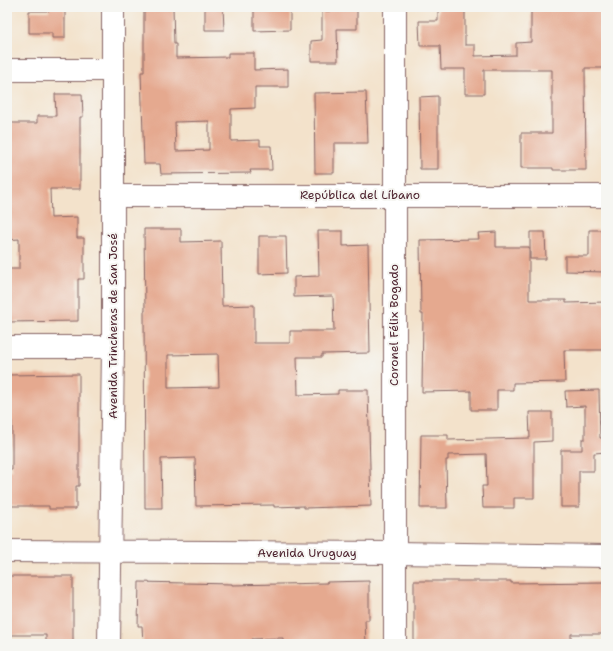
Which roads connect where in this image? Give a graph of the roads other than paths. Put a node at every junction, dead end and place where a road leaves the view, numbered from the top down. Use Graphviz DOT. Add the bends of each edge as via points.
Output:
graph roads {
  1 [pos="113,7"];
  2 [pos="395,7"];
  3 [pos="7,70"];
  4 [pos="113,70"];
  5 [pos="394,195"];
  6 [pos="113,196"];
  7 [pos="606,196"];
  8 [pos="7,347"];
  9 [pos="113,347"];
  10 [pos="7,551"];
  11 [pos="110,552"];
  12 [pos="395,553"];
  13 [pos="606,556"];
  14 [pos="109,644"];
  15 [pos="395,644"];
  1 -- 4 [label="street, Avenida Trincheras de San José"];
  2 -- 5 [label="street, Coronel Félix Bogado"];
  3 -- 4 [label="street"];
  4 -- 6 [label="street, Avenida Trincheras de San José"];
  5 -- 6 [label="street, República del Líbano"];
  5 -- 7 [label="street, República del Líbano"];
  5 -- 12 [label="street, Coronel Félix Bogado"];
  6 -- 9 [label="street, Avenida Trincheras de San José"];
  8 -- 9 [label="street"];
  9 -- 11 [label="street, Avenida Trincheras de San José"];
  10 -- 11 [label="street, Avenida Uruguay"];
  11 -- 12 [label="street, Avenida Uruguay"];
  11 -- 14 [label="street, Avenida Trincheras de San José"];
  12 -- 13 [label="street, Avenida Uruguay"];
  12 -- 15 [label="street, Coronel Félix Bogado"];
}
